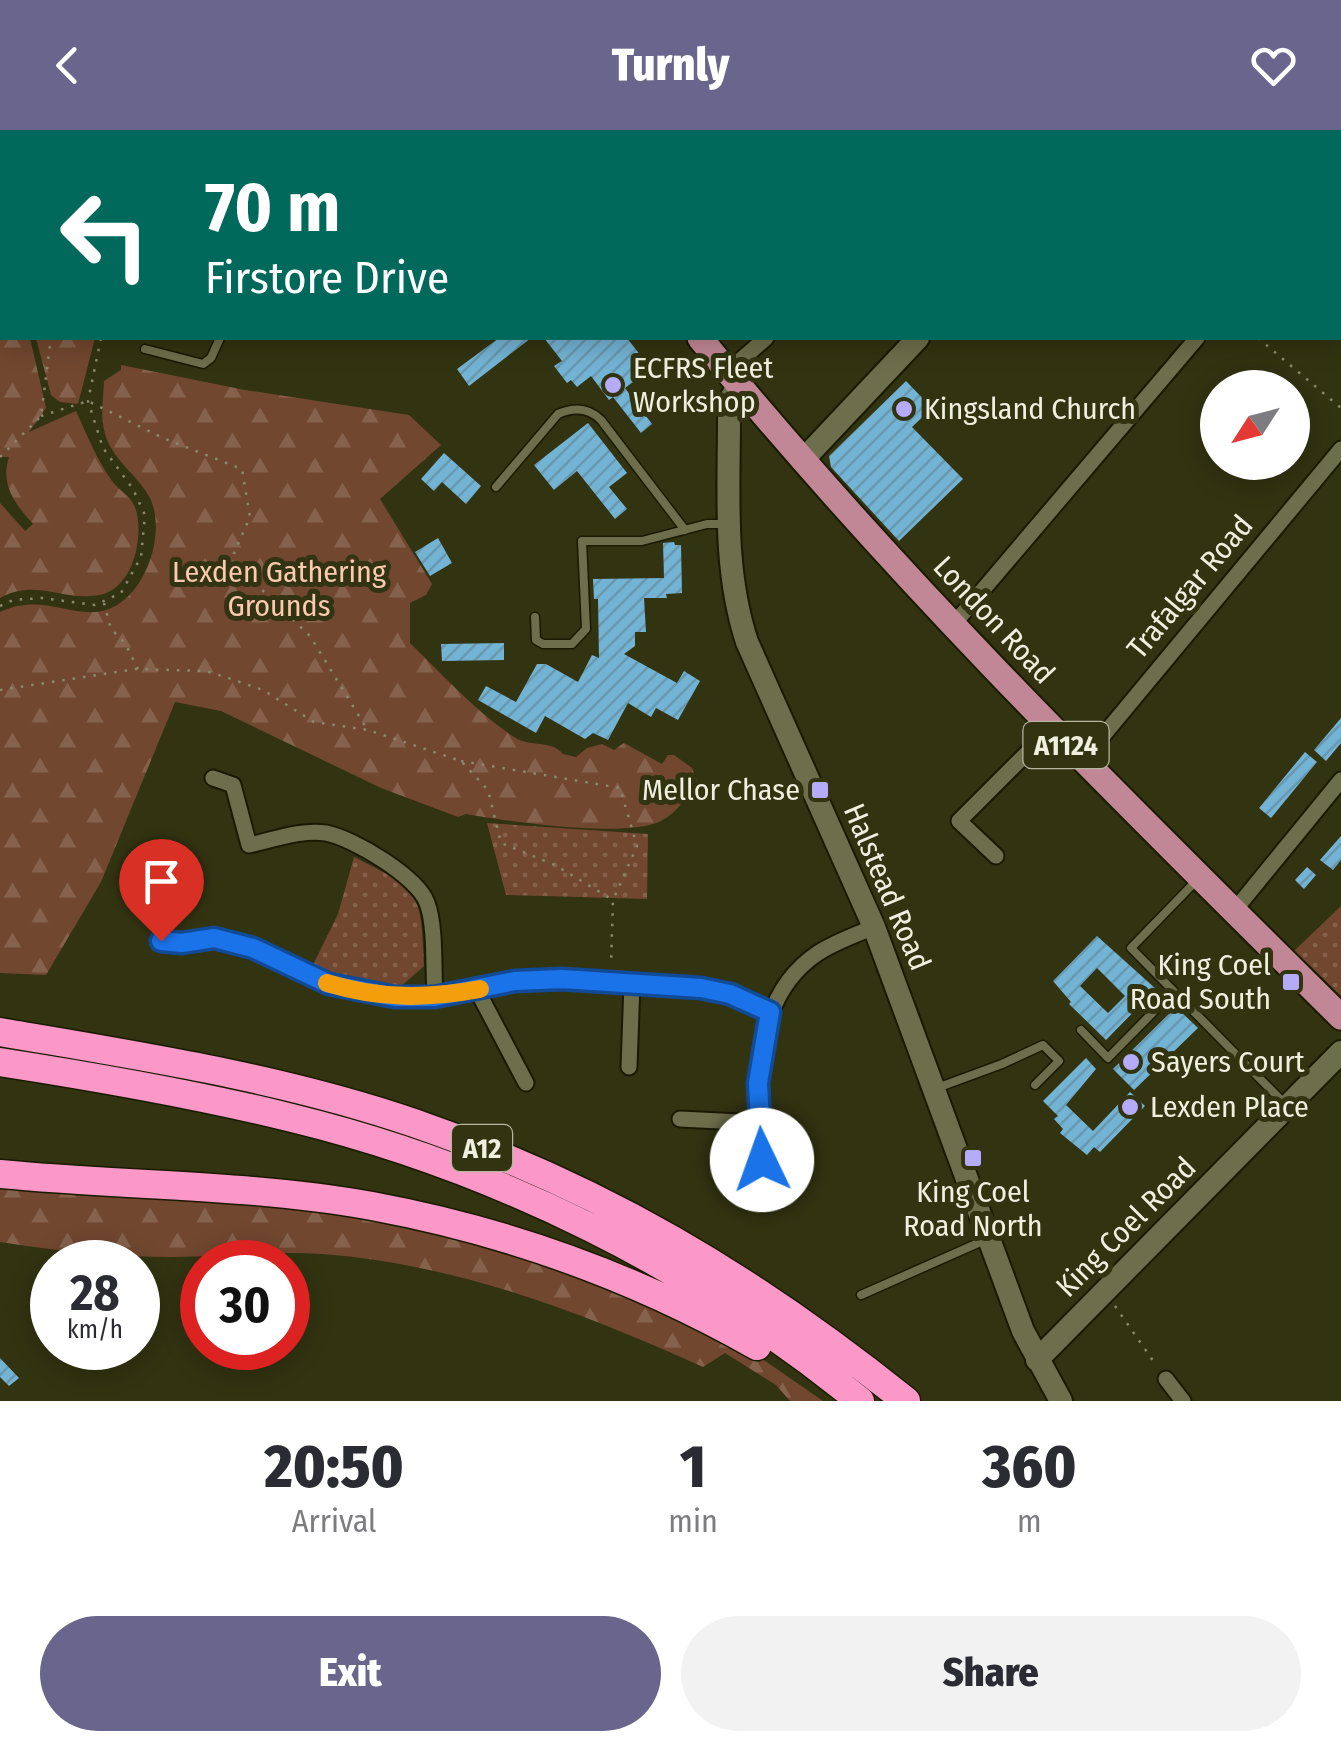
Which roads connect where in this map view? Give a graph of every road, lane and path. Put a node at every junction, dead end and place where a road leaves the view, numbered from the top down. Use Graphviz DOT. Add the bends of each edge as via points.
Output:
graph roads {
  1 [pos="51,340"];
  2 [pos="101,340"];
  3 [pos="219,340"];
  4 [pos="702,340"];
  5 [pos="764,340"];
  6 [pos="916,340"];
  7 [pos="1195,340"];
  8 [pos="1260,340"];
  9 [pos="145,349"];
  10 [pos="733,378"];
  11 [pos="88,401"];
  12 [pos="1341,408"];
  13 [pos="41,416"];
  14 [pos="1341,449"];
  15 [pos="0,456"];
  16 [pos="803,460"];
  17 [pos="496,487"];
  18 [pos="730,524"];
  19 [pos="686,530"];
  20 [pos="103,601"];
  21 [pos="0,606"];
  22 [pos="534,618"];
  23 [pos="953,625"];
  24 [pos="138,669"];
  25 [pos="0,690"];
  26 [pos="1051,729"];
  27 [pos="368,730"];
  28 [pos="1082,760"];
  29 [pos="461,761"];
  30 [pos="213,778"];
  31 [pos="1341,780"];
  32 [pos="996,856"];
  33 [pos="1200,878"];
  34 [pos="613,900"];
  35 [pos="1234,911"];
  36 [pos="874,927"];
  37 [pos="159,941"];
  38 [pos="611,981"];
  39 [pos="632,983"];
  40 [pos="477,990"];
  41 [pos="1173,992"];
  42 [pos="434,997"];
  43 [pos="770,1012"];
  44 [pos="1341,1017"];
  45 [pos="1081,1030"];
  46 [pos="0,1032"];
  47 [pos="1341,1052"];
  48 [pos="0,1062"];
  49 [pos="629,1068"];
  50 [pos="526,1083"];
  51 [pos="1035,1085"];
  52 [pos="935,1088"];
  53 [pos="1288,1106"];
  54 [pos="680,1119"];
  55 [pos="760,1123"];
  56 [pos="762,1160"];
  57 [pos="0,1174"];
  58 [pos="989,1238"];
  59 [pos="1104,1291"];
  60 [pos="861,1295"];
  61 [pos="1037,1360"];
  62 [pos="1166,1379"];
  63 [pos="836,1401"];
  64 [pos="860,1401"];
  65 [pos="906,1401"];
  66 [pos="1060,1401"];
  67 [pos="1183,1401"];
  1 -- 13 [label="path"];
  2 -- 11 [label="path"];
  3 -- 9 [label="lane" via="202,364"];
  4 -- 10 [label="main road, London Road / A1124"];
  5 -- 10 [label="street"];
  6 -- 16 [label="street"];
  7 -- 23 [label="street"];
  8 -- 12 [label="path"];
  10 -- 16 [label="main road, London Road / A1124"];
  10 -- 18 [label="street, Halstead Road"];
  11 -- 13 [label="path"];
  11 -- 20 [label="path" via="103,448 145,515 141,556 121,593"];
  11 -- 27 [label="path" via="242,470 250,518 232,560 310,636"];
  13 -- 15 [label="path"];
  14 -- 28 [label="street, Trafalgar Road"];
  16 -- 23 [label="main road, London Road / A1124"];
  17 -- 19 [label="lane" via="558,414 586,410 601,420"];
  18 -- 19 [label="lane"];
  18 -- 36 [label="street, Halstead Road" via="731,579 747,642"];
  19 -- 22 [label="lane" via="642,541 582,541 586,630 572,644 543,644 536,640"];
  20 -- 21 [label="path" via="42,598"];
  20 -- 24 [label="path" via="110,629"];
  23 -- 26 [label="main road, London Road / A1124"];
  24 -- 25 [label="path"];
  24 -- 27 [label="path" via="206,672 263,690 314,722"];
  26 -- 28 [label="main road, London Road / A1124"];
  26 -- 32 [label="street" via="959,821"];
  27 -- 29 [label="path"];
  28 -- 33 [label="main road, London Road / A1124"];
  29 -- 34 [label="path" via="488,790 502,843"];
  29 -- 34 [label="path" via="620,788 637,846"];
  30 -- 42 [label="street" via="233,785 249,845 327,833 384,860 421,889 429,907"];
  31 -- 35 [label="street"];
  33 -- 35 [label="main road, London Road / A1124"];
  33 -- 41 [label="lane" via="1132,948"];
  34 -- 38 [label="path"];
  35 -- 44 [label="main road, London Road / A1124"];
  36 -- 43 [label="street" via="815,955 782,987"];
  36 -- 52 [label="street, Halstead Road"];
  37 -- 42 [label="street" via="214,938 360,993"];
  38 -- 39 [label="street"];
  38 -- 40 [label="street" via="538,979"];
  39 -- 43 [label="street" via="730,994"];
  39 -- 49 [label="street"];
  40 -- 42 [label="street"];
  40 -- 50 [label="street"];
  41 -- 45 [label="lane" via="1108,1058"];
  41 -- 53 [label="lane"];
  43 -- 55 [label="street" via="758,1083"];
  46 -- 65 [label="highway, A12" via="209,1068 485,1149 595,1198 730,1272"];
  47 -- 53 [label="street, King Coel Road"];
  48 -- 64 [label="highway, A12" via="291,1118 470,1175 655,1262"];
  51 -- 52 [label="lane" via="1059,1060 1043,1045"];
  52 -- 58 [label="street, Halstead Road"];
  53 -- 59 [label="street, King Coel Road"];
  54 -- 55 [label="street"];
  55 -- 56 [label="street"];
  57 -- 63 [label="highway" via="254,1192 459,1225 602,1271 704,1316"];
  58 -- 60 [label="lane"];
  58 -- 61 [label="street, Halstead Road"];
  59 -- 61 [label="street, King Coel Road"];
  59 -- 62 [label="path"];
  61 -- 66 [label="street, Halstead Road"];
  62 -- 67 [label="street"];
}
